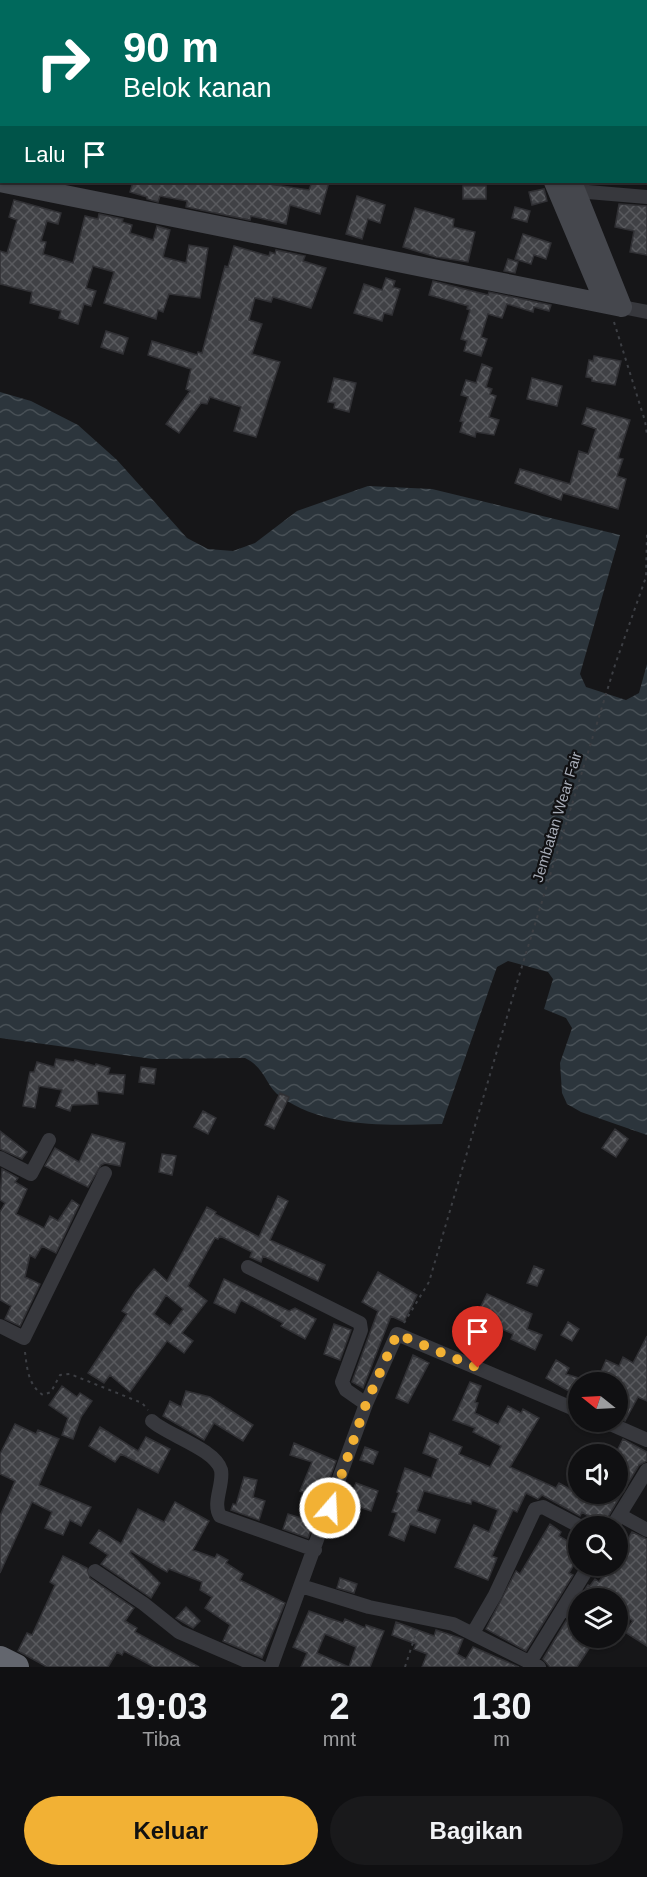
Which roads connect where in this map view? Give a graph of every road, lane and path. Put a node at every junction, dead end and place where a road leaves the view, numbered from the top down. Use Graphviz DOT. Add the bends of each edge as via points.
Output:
graph roads {
  1 [pos="5,183"];
  2 [pos="554,183"];
  3 [pos="574,186"];
  4 [pos="647,197"];
  5 [pos="614,305"];
  6 [pos="647,312"];
  7 [pos="647,435"];
  8 [pos="647,534"];
  9 [pos="49,1140"];
  10 [pos="0,1158"];
  11 [pos="105,1173"];
  12 [pos="248,1267"];
  13 [pos="0,1326"];
  14 [pos="397,1334"];
  15 [pos="24,1338"];
  16 [pos="366,1404"];
  17 [pos="568,1406"];
  18 [pos="152,1421"];
  19 [pos="628,1432"];
  20 [pos="647,1440"];
  21 [pos="647,1470"];
  22 [pos="620,1515"];
  23 [pos="568,1520"];
  24 [pos="647,1530"];
  25 [pos="315,1550"];
  26 [pos="95,1571"];
  27 [pos="583,1576"];
  28 [pos="301,1586"];
  29 [pos="563,1608"];
  30 [pos="568,1611"];
  31 [pos="420,1618"];
  32 [pos="473,1633"];
  33 [pos="0,1659"];
  34 [pos="535,1664"];
  35 [pos="16,1667"];
  36 [pos="260,1667"];
  37 [pos="271,1667"];
  38 [pos="405,1667"];
  1 -- 5 [label="street"];
  2 -- 5 [label="street"];
  3 -- 4 [label="street"];
  3 -- 5 [label="street"];
  5 -- 6 [label="street"];
  5 -- 7 [label="path" via="616,326"];
  8 -- 14 [label="path, Jembatan Wear Fair" via="646,577 519,976 429,1282"];
  9 -- 10 [label="street" via="31,1174"];
  11 -- 15 [label="street"];
  12 -- 16 [label="street" via="360,1323 342,1382 346,1390"];
  13 -- 15 [label="street"];
  14 -- 16 [label="street"];
  14 -- 17 [label="street"];
  15 -- 18 [label="path" via="28,1373 40,1393 48,1395 57,1378 70,1374 142,1403"];
  16 -- 25 [label="street"];
  18 -- 25 [label="street" via="198,1448 219,1466 220,1516"];
  19 -- 20 [label="street"];
  21 -- 22 [label="street"];
  22 -- 24 [label="street"];
  23 -- 32 [label="street" via="543,1507 536,1509"];
  25 -- 28 [label="street"];
  26 -- 36 [label="street" via="179,1632"];
  27 -- 29 [label="street"];
  28 -- 31 [label="street"];
  28 -- 37 [label="street"];
  29 -- 30 [label="street"];
  29 -- 34 [label="street"];
  31 -- 32 [label="street" via="453,1624"];
  31 -- 38 [label="path"];
  32 -- 34 [label="street"];
  33 -- 35 [label="highway"];
}
